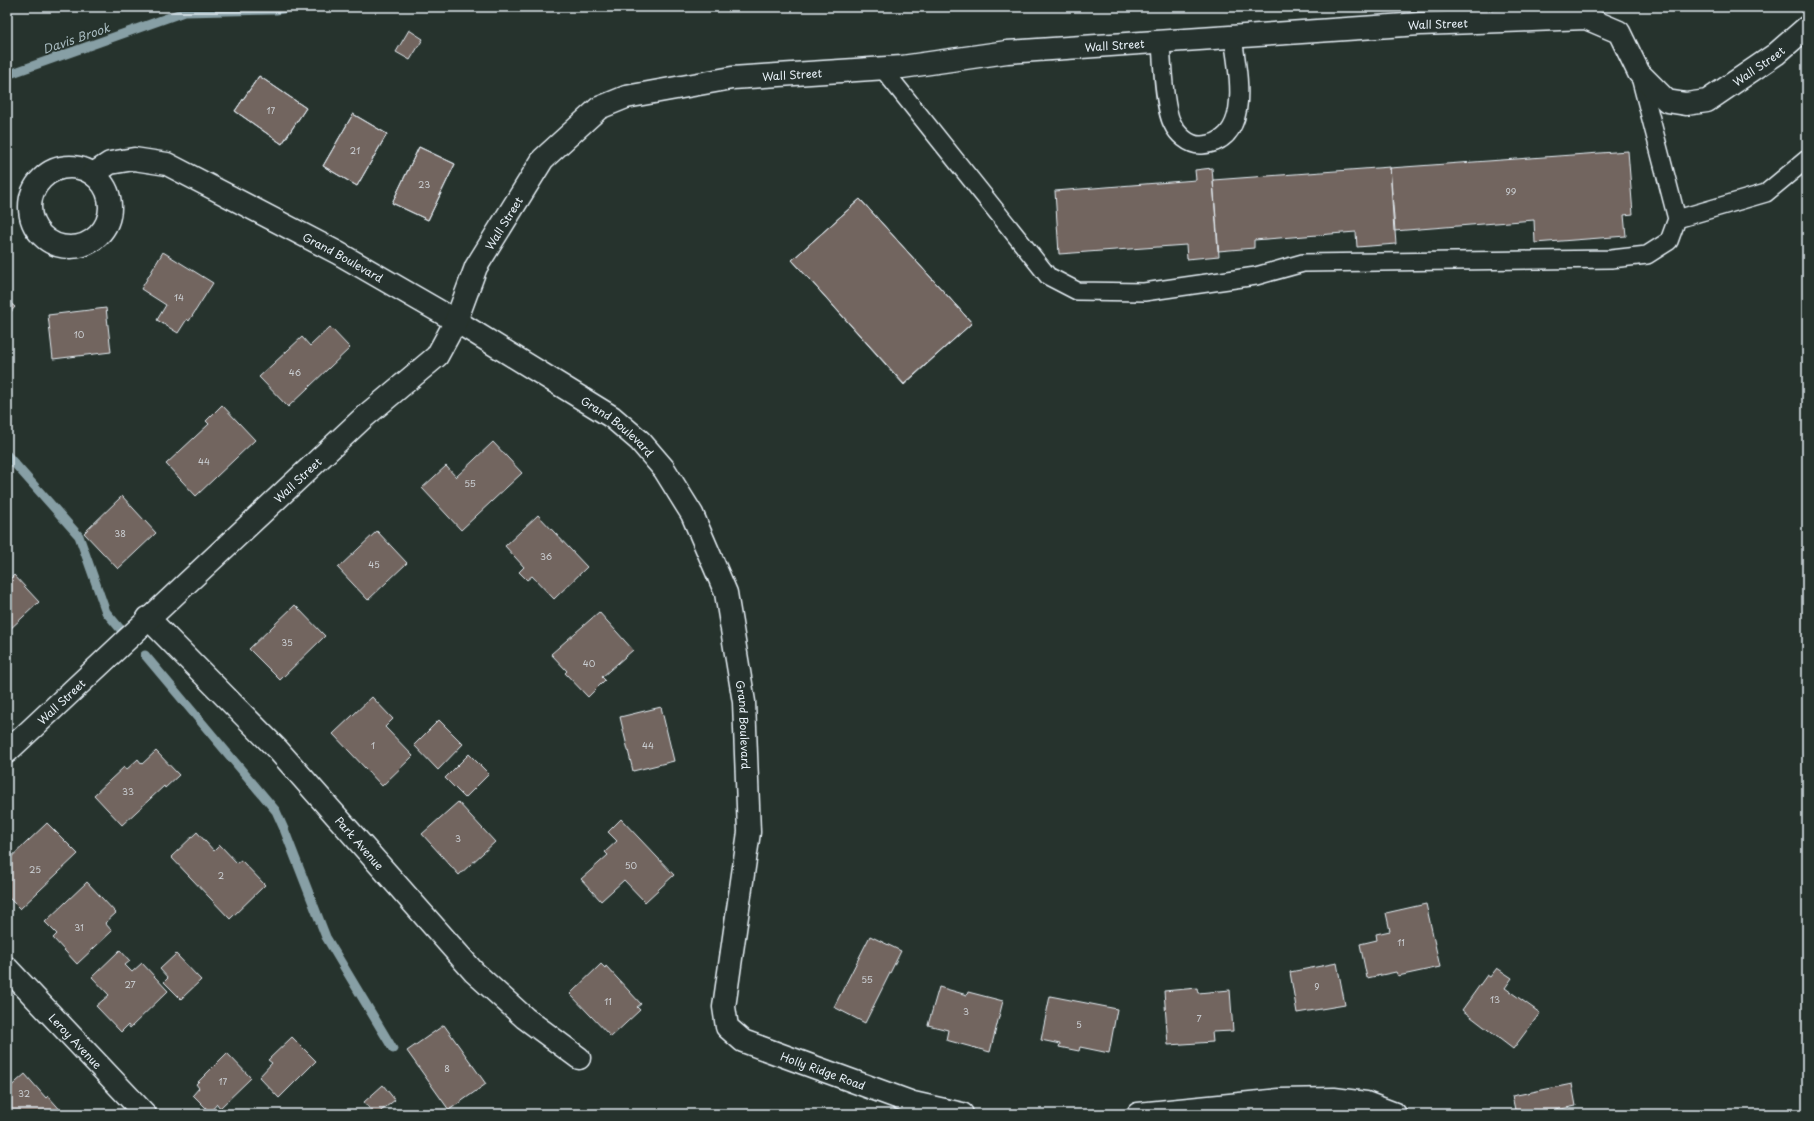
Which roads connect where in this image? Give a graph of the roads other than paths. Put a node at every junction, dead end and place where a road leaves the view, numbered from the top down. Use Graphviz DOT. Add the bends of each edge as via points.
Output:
graph roads {
  1 [pos="1807,27"];
  2 [pos="1233,37"];
  3 [pos="1161,42"];
  4 [pos="882,68"];
  5 [pos="1639,73"];
  6 [pos="1807,159"];
  7 [pos="93,174"];
  8 [pos="1677,219"];
  9 [pos="456,321"];
  10 [pos="148,618"];
  11 [pos="7,752"];
  12 [pos="7,968"];
  13 [pos="727,988"];
  14 [pos="579,1058"];
  15 [pos="145,1114"];
  16 [pos="962,1114"];
  17 [pos="1138,1114"];
  18 [pos="1395,1114"];
  1 -- 5 [label="street, Wall Street" via="1776,54 1707,101 1686,104 1667,101"];
  2 -- 3 [label="street, Wall Street"];
  2 -- 3 [label="lane" via="1239,109 1231,128 1220,141 1201,145 1184,139 1171,122 1166,101"];
  2 -- 5 [label="street, Wall Street" via="1420,24 1586,18 1619,32"];
  3 -- 4 [label="street, Wall Street" via="1007,52"];
  4 -- 8 [label="lane" via="1048,276 1077,291 1144,292 1256,276 1303,263 1611,259 1647,255 1669,241"];
  4 -- 9 [label="street, Wall Street" via="732,78 626,97 599,108 543,159 476,267"];
  5 -- 8 [label="lane"];
  6 -- 8 [label="lane" via="1766,192"];
  7 -- 9 [label="street, Grand Boulevard" via="110,164 134,159 167,164 338,253"];
  9 -- 10 [label="street, Wall Street" via="437,356 363,418"];
  9 -- 13 [label="street, Grand Boulevard" via="612,417 640,441 664,469 692,514 726,593 744,702 749,832"];
  10 -- 11 [label="street, Wall Street"];
  10 -- 14 [label="street, Park Avenue" via="278,750 474,972 525,1018"];
  12 -- 15 [label="street, Leroy Avenue"];
  13 -- 16 [label="street, Holly Ridge Road" via="724,1007 726,1027 743,1041 913,1103"];
  17 -- 18 [label="street" via="1279,1100 1334,1099 1366,1103"];
}
